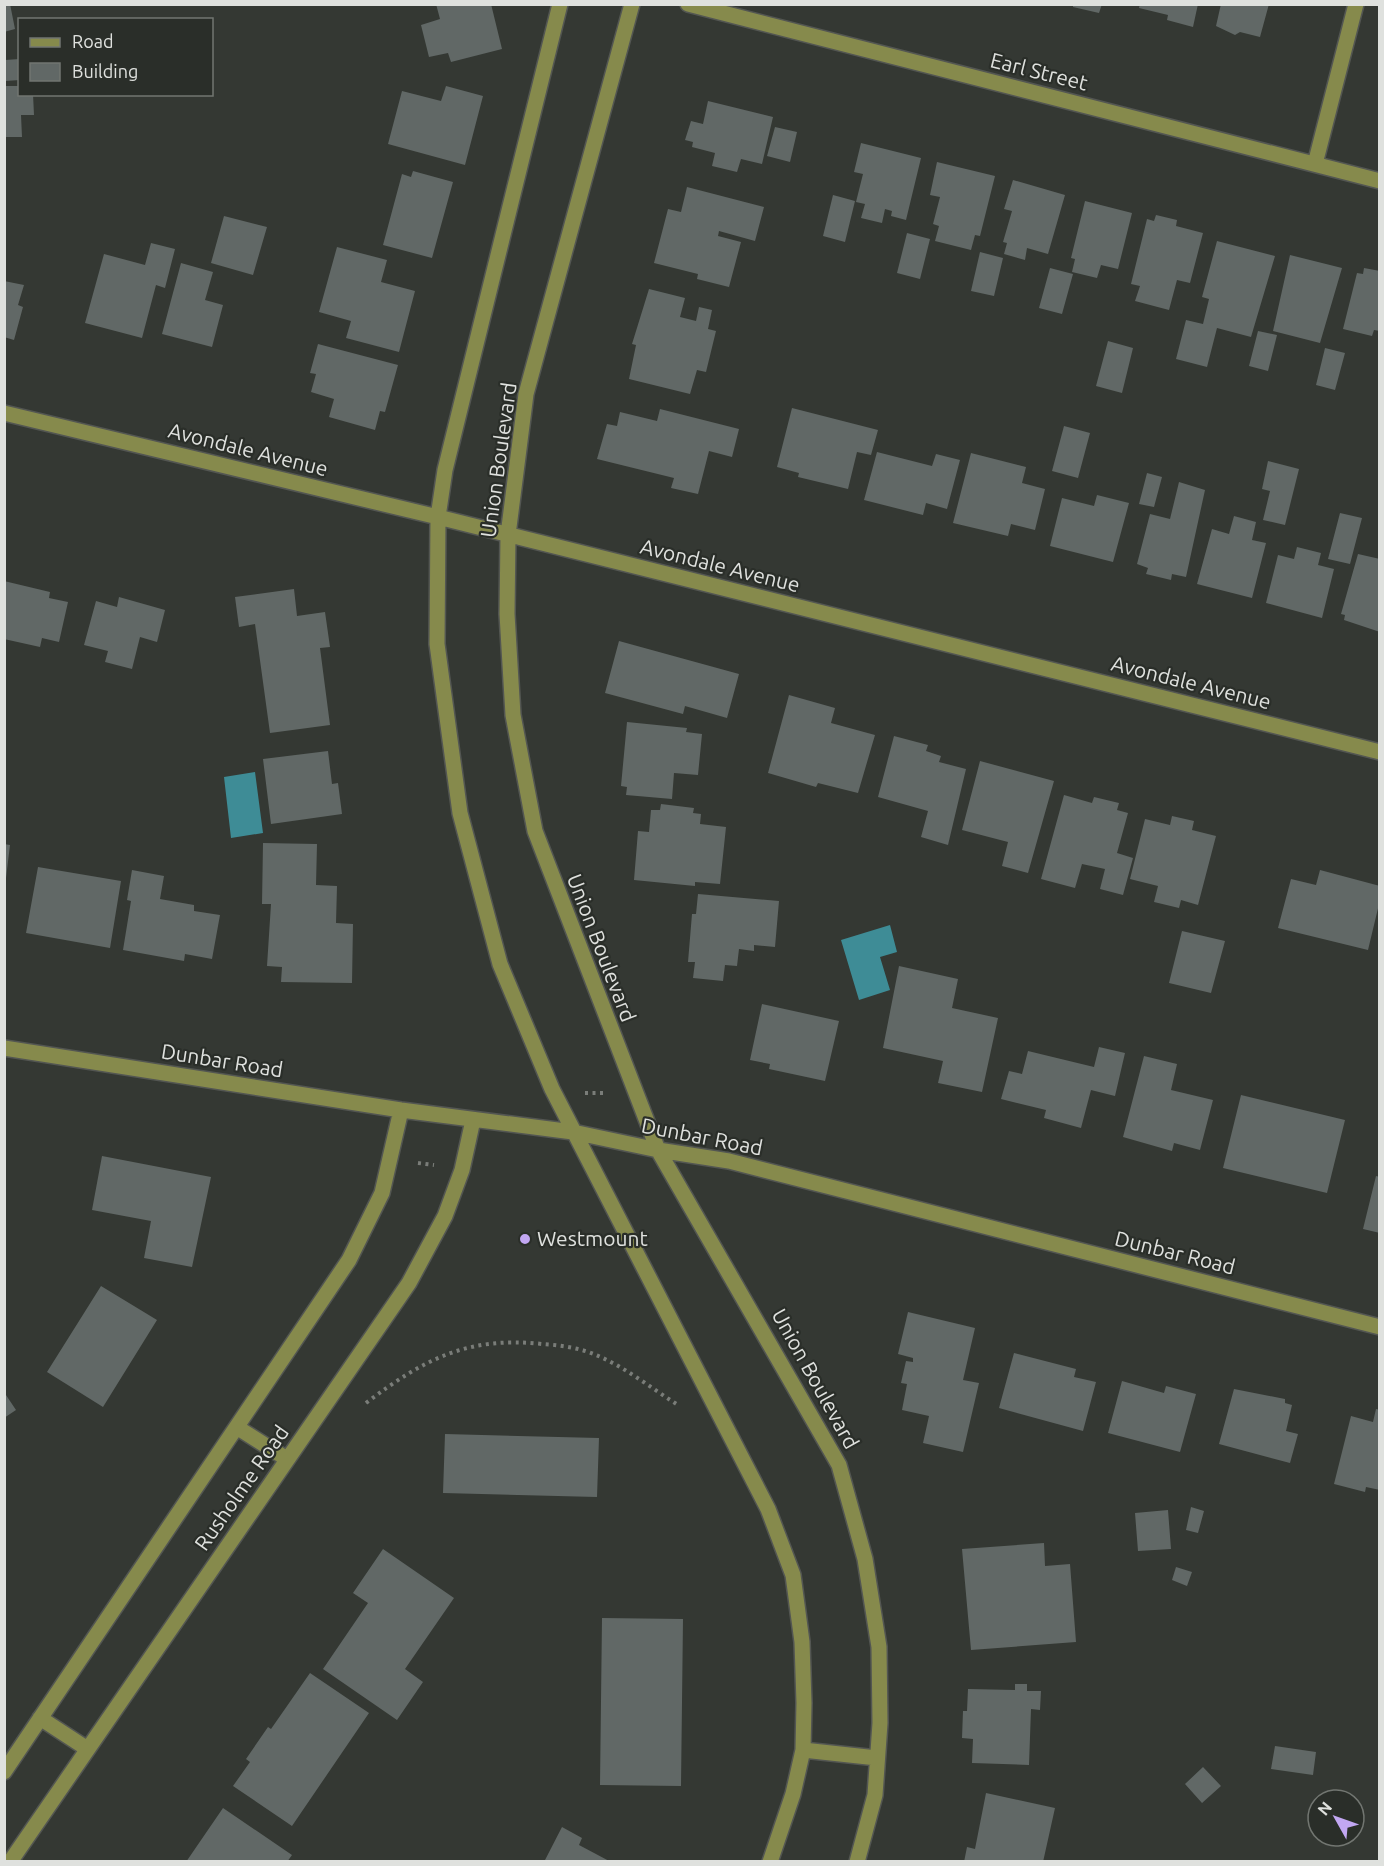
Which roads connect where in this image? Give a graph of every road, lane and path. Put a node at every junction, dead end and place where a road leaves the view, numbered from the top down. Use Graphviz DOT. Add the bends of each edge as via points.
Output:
graph roads {
  1 [pos="560,4"];
  2 [pos="632,4"];
  3 [pos="688,4"];
  4 [pos="1356,4"];
  5 [pos="1315,164"];
  6 [pos="1380,181"];
  7 [pos="4,413"];
  8 [pos="438,517"];
  9 [pos="508,535"];
  10 [pos="1380,752"];
  11 [pos="4,1048"];
  12 [pos="584,1093"];
  13 [pos="607,1093"];
  14 [pos="401,1110"];
  15 [pos="473,1120"];
  16 [pos="573,1132"];
  17 [pos="658,1150"];
  18 [pos="411,1162"];
  19 [pos="437,1166"];
  20 [pos="1380,1327"];
  21 [pos="366,1403"];
  22 [pos="678,1405"];
  23 [pos="238,1428"];
  24 [pos="287,1459"];
  25 [pos="40,1718"];
  26 [pos="86,1749"];
  27 [pos="803,1750"];
  28 [pos="878,1758"];
  29 [pos="4,1772"];
  30 [pos="10,1862"];
  31 [pos="770,1862"];
  32 [pos="857,1862"];
  1 -- 8 [label="street, Union Boulevard" via="445,470"];
  2 -- 9 [label="street, Union Boulevard" via="526,394"];
  3 -- 5 [label="street, Earl Street"];
  4 -- 5 [label="street"];
  5 -- 6 [label="street, Earl Street"];
  7 -- 8 [label="street, Avondale Avenue"];
  8 -- 9 [label="street, Avondale Avenue"];
  8 -- 16 [label="street, Union Boulevard" via="437,644 460,813 500,964 543,1071"];
  9 -- 10 [label="street, Avondale Avenue"];
  9 -- 17 [label="street, Union Boulevard" via="507,614 513,715 535,831"];
  11 -- 14 [label="street, Dunbar Road"];
  12 -- 13 [label="path"];
  14 -- 15 [label="street, Dunbar Road"];
  14 -- 23 [label="street, Rusholme Road" via="382,1192 349,1260"];
  15 -- 16 [label="street, Dunbar Road"];
  15 -- 24 [label="street, Rusholme Road" via="462,1170 448,1207 409,1283"];
  16 -- 17 [label="street, Dunbar Road"];
  16 -- 27 [label="street, Union Boulevard" via="768,1509 793,1575 802,1642"];
  17 -- 20 [label="street, Dunbar Road" via="729,1161"];
  17 -- 28 [label="street, Union Boulevard" via="839,1465 866,1559 879,1647"];
  18 -- 19 [label="path"];
  21 -- 22 [label="path" via="404,1374 462,1348 508,1340 595,1354"];
  23 -- 24 [label="street"];
  23 -- 25 [label="street, Rusholme Road"];
  24 -- 26 [label="street, Rusholme Road"];
  25 -- 26 [label="street"];
  25 -- 29 [label="street, Rusholme Road"];
  26 -- 30 [label="street, Rusholme Road"];
  27 -- 28 [label="street"];
  27 -- 31 [label="street, Union Boulevard"];
  28 -- 32 [label="street, Union Boulevard" via="875,1795"];
}
